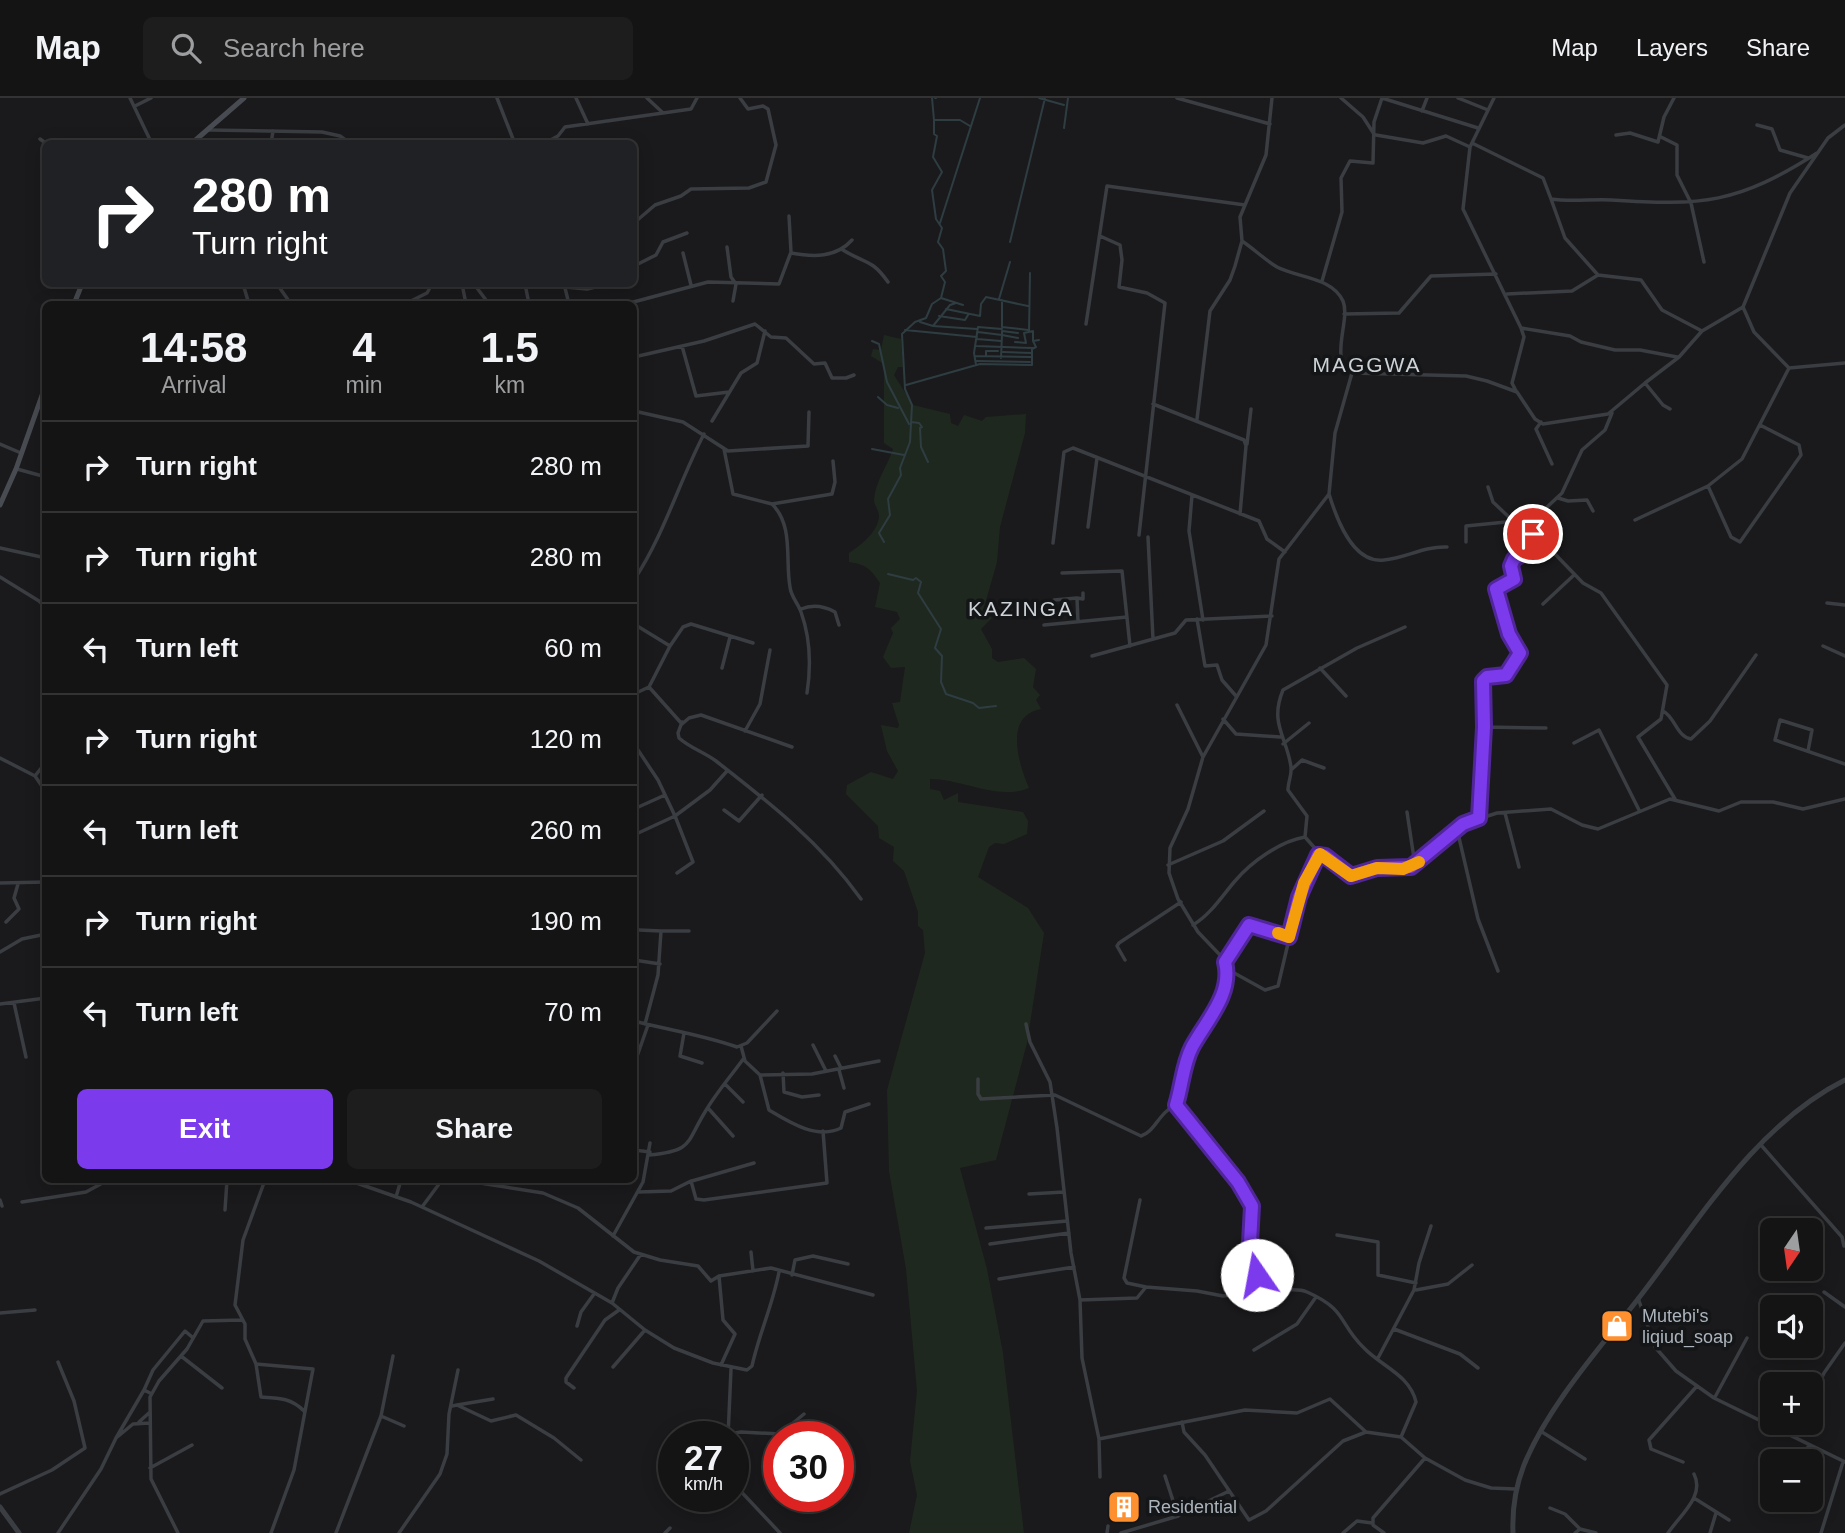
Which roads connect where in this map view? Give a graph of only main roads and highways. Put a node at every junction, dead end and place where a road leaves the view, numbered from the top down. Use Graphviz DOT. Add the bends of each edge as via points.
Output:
graph roads {
  1 [pos="244,98"];
  2 [pos="196,140"];
  3 [pos="42,396"];
  4 [pos="0,505"];
  1 -- 2 [label="main road"];
  3 -- 4 [label="main road"];
}
